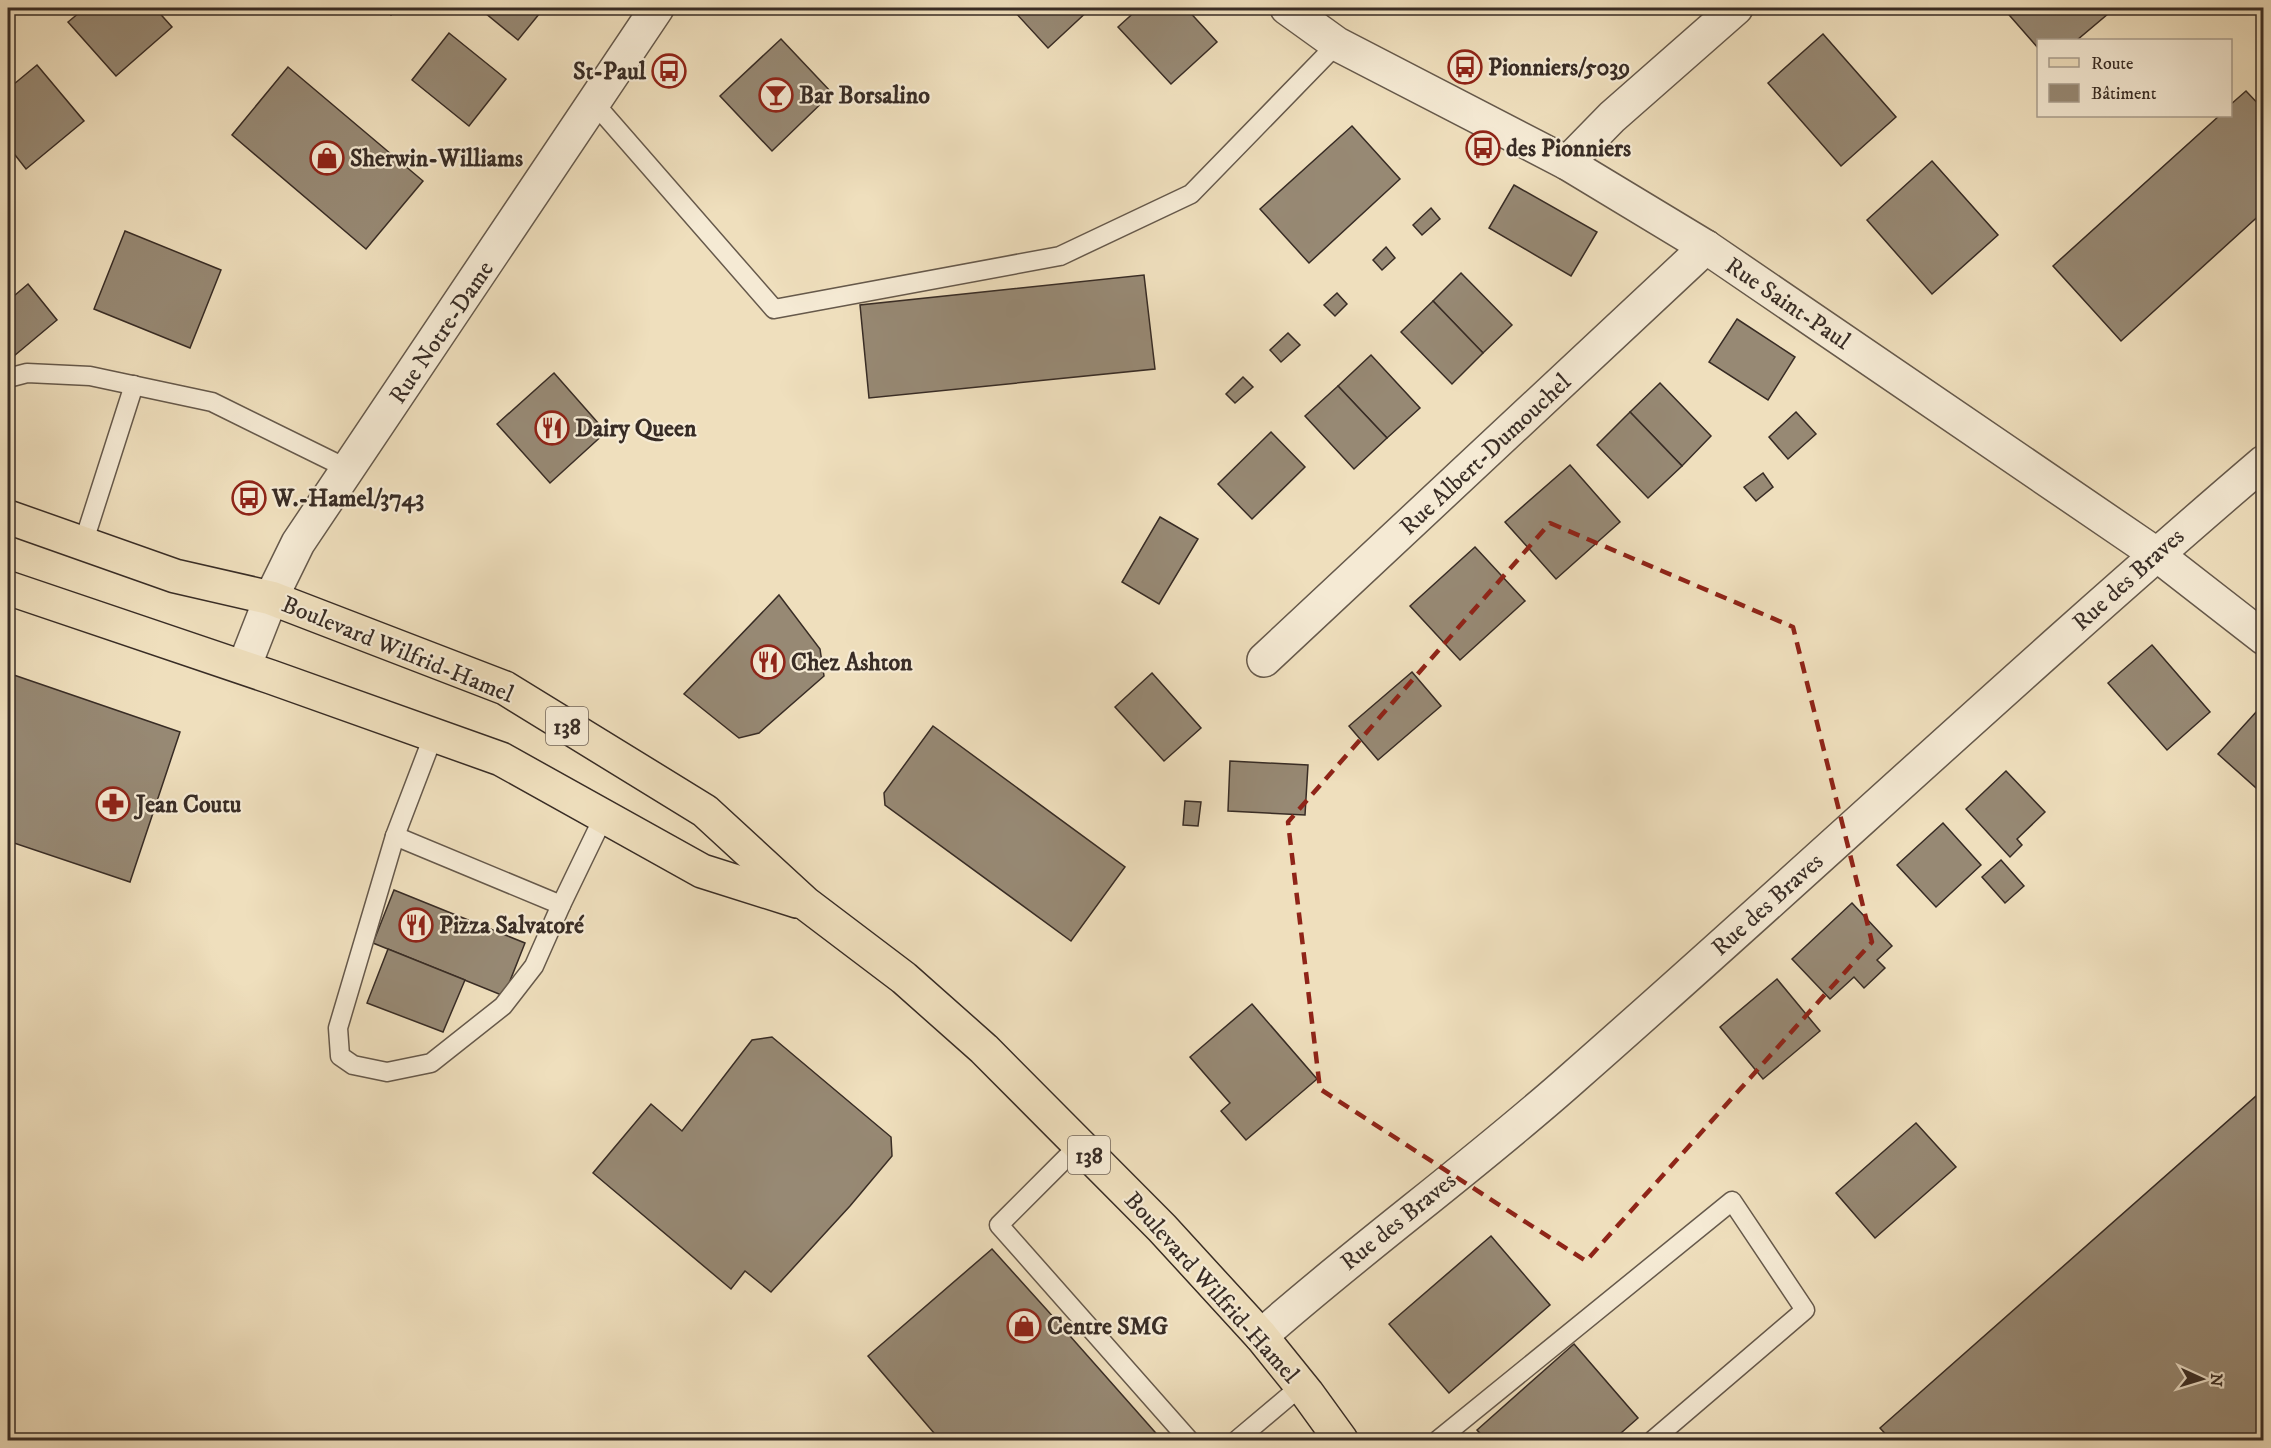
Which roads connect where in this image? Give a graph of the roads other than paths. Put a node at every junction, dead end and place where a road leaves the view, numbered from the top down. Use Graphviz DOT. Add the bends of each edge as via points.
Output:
graph roads {
  1 [pos="657,8"];
  2 [pos="1287,8"];
  3 [pos="1736,8"];
  4 [pos="1337,44"];
  5 [pos="595,104"];
  6 [pos="1567,163"];
  7 [pos="1706,247"];
  8 [pos="8,378"];
  9 [pos="134,385"];
  10 [pos="2264,462"];
  11 [pos="348,469"];
  12 [pos="8,518"];
  13 [pos="83,544"];
  14 [pos="2156,554"];
  15 [pos="8,588"];
  16 [pos="271,598"];
  17 [pos="2264,638"];
  18 [pos="1264,660"];
  19 [pos="244,667"];
  20 [pos="434,734"];
  21 [pos="604,816"];
  22 [pos="395,836"];
  23 [pos="805,903"];
  24 [pos="561,905"];
  25 [pos="1079,1145"];
  26 [pos="1261,1336"];
  27 [pos="1301,1386"];
  28 [pos="1189,1440"];
  29 [pos="1237,1440"];
  30 [pos="1341,1440"];
  31 [pos="1438,1440"];
  32 [pos="1653,1440"];
  1 -- 5 [label="street, Rue Notre-Dame"];
  2 -- 4 [label="street, Rue Saint-Paul"];
  3 -- 6 [label="street" via="1612,117"];
  4 -- 5 [label="lane" via="1191,194 1060,256 774,309"];
  4 -- 6 [label="street, Rue Saint-Paul"];
  5 -- 11 [label="street, Rue Notre-Dame"];
  6 -- 7 [label="street, Rue Saint-Paul"];
  7 -- 14 [label="street, Rue Saint-Paul"];
  7 -- 18 [label="street, Rue Albert-Dumouchel"];
  8 -- 9 [label="lane" via="27,373 90,376"];
  9 -- 11 [label="lane" via="212,402"];
  9 -- 13 [label="lane"];
  10 -- 14 [label="street, Rue des Braves"];
  11 -- 16 [label="street, Rue Notre-Dame" via="298,543"];
  12 -- 13 [label="main road, Boulevard Wilfrid-Hamel / 138"];
  13 -- 16 [label="main road, Boulevard Wilfrid-Hamel / 138" via="176,576"];
  14 -- 17 [label="street, Rue Saint-Paul"];
  14 -- 26 [label="street, Rue des Braves" via="1572,1079"];
  15 -- 19 [label="main road, Boulevard Wilfrid-Hamel"];
  16 -- 19 [label="street, Rue Notre-Dame"];
  16 -- 23 [label="main road, Boulevard Wilfrid-Hamel / 138" via="505,688 705,811"];
  19 -- 20 [label="main road, Boulevard Wilfrid-Hamel"];
  20 -- 21 [label="main road, Boulevard Wilfrid-Hamel" via="501,759"];
  20 -- 22 [label="lane"];
  21 -- 23 [label="main road, Boulevard Wilfrid-Hamel" via="702,871"];
  21 -- 24 [label="lane"];
  22 -- 24 [label="lane"];
  22 -- 24 [label="lane" via="338,1028 340,1056 353,1065 387,1071 431,1063 503,1006 534,966"];
  23 -- 25 [label="main road, Boulevard Wilfrid-Hamel / 138" via="904,978 984,1049"];
  25 -- 26 [label="main road, Boulevard Wilfrid-Hamel / 138"];
  25 -- 28 [label="lane" via="999,1225"];
  26 -- 27 [label="main road, Boulevard Wilfrid-Hamel / 138"];
  27 -- 29 [label="lane"];
  27 -- 30 [label="main road, Boulevard Wilfrid-Hamel / 138"];
  31 -- 32 [label="lane" via="1732,1201 1805,1310"];
}
